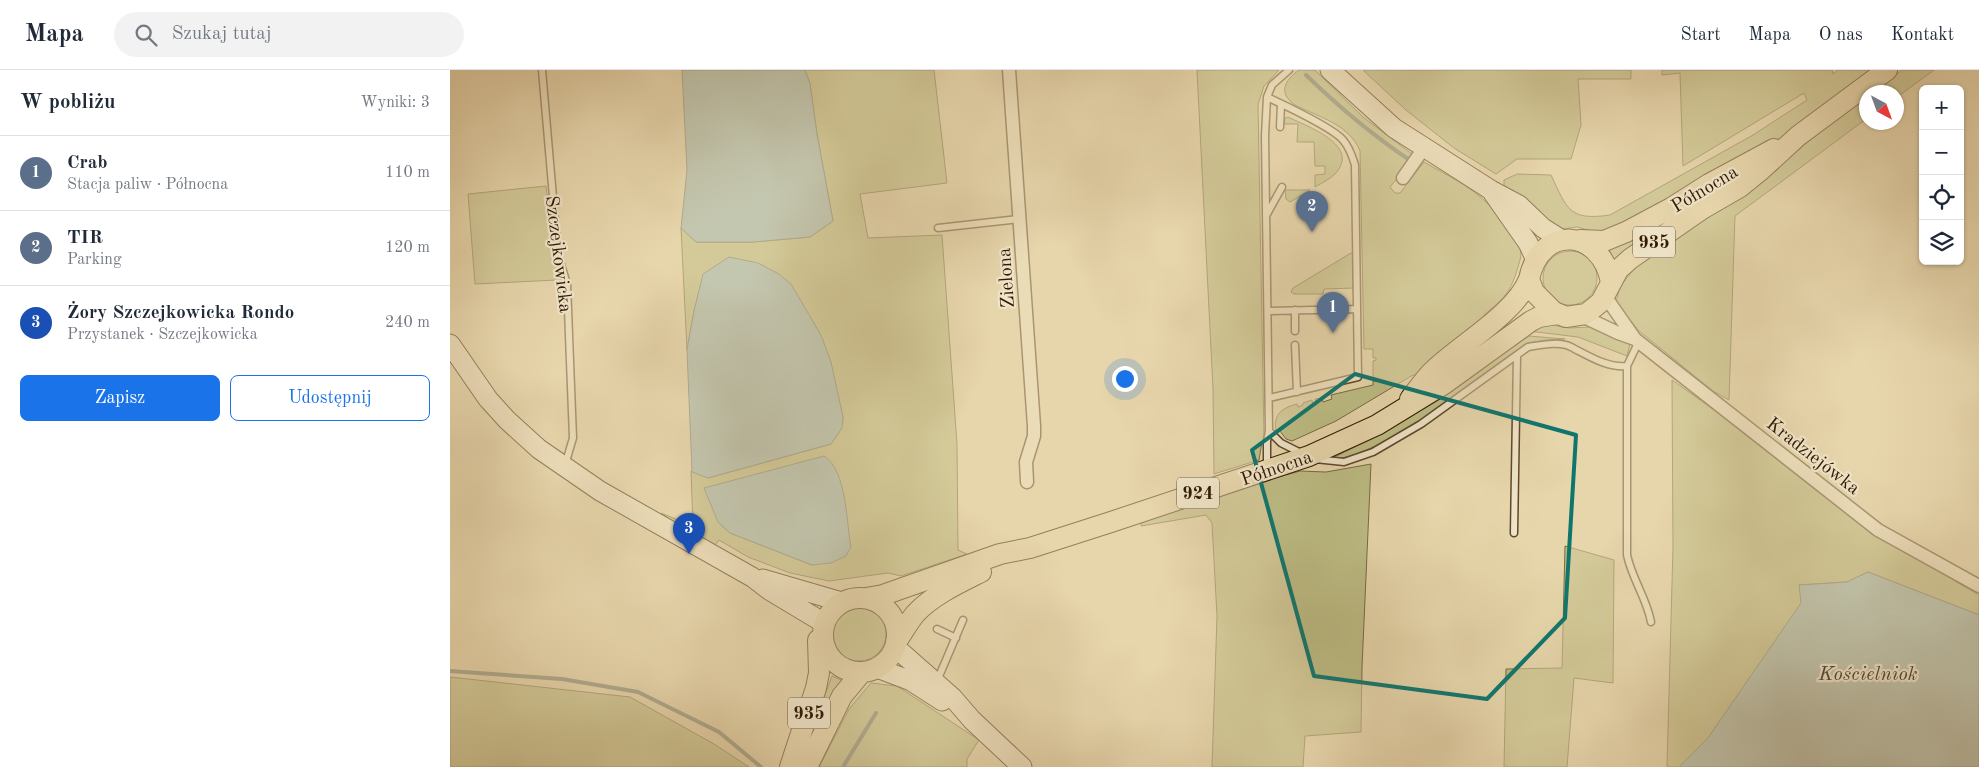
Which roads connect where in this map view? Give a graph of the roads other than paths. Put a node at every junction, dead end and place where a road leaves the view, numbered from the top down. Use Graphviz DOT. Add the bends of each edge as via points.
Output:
graph roads {
  1 [pos="542,70"];
  2 [pos="1009,70"];
  3 [pos="1289,70"];
  4 [pos="1330,70"];
  5 [pos="1887,70"];
  6 [pos="1267,97"];
  7 [pos="1281,104"];
  8 [pos="1280,127"];
  9 [pos="1798,136"];
  10 [pos="1424,148"];
  11 [pos="1403,178"];
  12 [pos="1282,187"];
  13 [pos="1491,190"];
  14 [pos="1266,216"];
  15 [pos="1019,219"];
  16 [pos="938,228"];
  17 [pos="1571,240"];
  18 [pos="1536,260"];
  19 [pos="1529,279"];
  20 [pos="1608,289"];
  21 [pos="1357,309"];
  22 [pos="1295,310"];
  23 [pos="1268,311"];
  24 [pos="1558,314"];
  25 [pos="1580,315"];
  26 [pos="1295,332"];
  27 [pos="1637,340"];
  28 [pos="450,344"];
  29 [pos="1295,345"];
  30 [pos="1516,356"];
  31 [pos="1627,366"];
  32 [pos="1296,392"];
  33 [pos="1269,398"];
  34 [pos="1401,410"];
  35 [pos="1269,431"];
  36 [pos="1309,456"];
  37 [pos="564,467"];
  38 [pos="1268,471"];
  39 [pos="1027,482"];
  40 [pos="1514,533"];
  41 [pos="1030,548"];
  42 [pos="752,576"];
  43 [pos="1979,586"];
  44 [pos="866,598"];
  45 [pos="842,602"];
  46 [pos="963,620"];
  47 [pos="1651,622"];
  48 [pos="824,623"];
  49 [pos="937,629"];
  50 [pos="956,638"];
  51 [pos="896,645"];
  52 [pos="870,670"];
  53 [pos="936,682"];
  54 [pos="972,720"];
  55 [pos="790,767"];
  56 [pos="807,767"];
  57 [pos="1022,767"];
  1 -- 37 [label="lane, Szczejkowicka" via="558,255 567,284 573,438"];
  2 -- 15 [label="street, Zielona"];
  3 -- 6 [label="lane" via="1272,85"];
  4 -- 10 [label="main road" via="1394,128"];
  5 -- 9 [label="main road, Północna / 935"];
  6 -- 7 [label="lane"];
  6 -- 14 [label="lane"];
  7 -- 8 [label="lane"];
  7 -- 21 [label="lane" via="1331,130 1351,150 1355,165"];
  9 -- 17 [label="main road, Północna / 935" via="1626,232 1604,241"];
  9 -- 20 [label="main road, Północna / 935" via="1740,187 1630,259 1618,270"];
  10 -- 11 [label="street"];
  10 -- 13 [label="main road"];
  12 -- 14 [label="lane"];
  13 -- 17 [label="main road" via="1519,205 1544,228"];
  13 -- 18 [label="main road"];
  14 -- 23 [label="lane"];
  15 -- 16 [label="lane"];
  15 -- 39 [label="street, Zielona" via="1034,426 1026,462"];
  17 -- 18 [label="main road, 924" via="1547,247"];
  17 -- 20 [label="main road" via="1588,244 1602,260 1607,268"];
  18 -- 19 [label="main road, 924"];
  19 -- 24 [label="main road" via="1538,297"];
  19 -- 34 [label="main road, Północna / 924" via="1512,304 1434,370"];
  20 -- 25 [label="main road" via="1596,307"];
  20 -- 27 [label="street, Kradziejówka"];
  21 -- 22 [label="lane"];
  21 -- 32 [label="lane" via="1358,378"];
  22 -- 23 [label="lane"];
  22 -- 26 [label="lane"];
  23 -- 33 [label="lane"];
  24 -- 25 [label="main road, 924"];
  24 -- 34 [label="main road, Północna / 924" via="1531,322 1444,384"];
  25 -- 27 [label="street, Kradziejówka"];
  27 -- 31 [label="lane"];
  27 -- 43 [label="street, Kradziejówka" via="1878,530"];
  28 -- 37 [label="main road" via="475,382 507,420"];
  29 -- 32 [label="lane"];
  30 -- 31 [label="lane" via="1528,347 1543,344 1570,346 1617,367"];
  30 -- 36 [label="lane" via="1421,424 1373,452 1344,462 1316,460"];
  30 -- 40 [label="lane"];
  31 -- 47 [label="lane" via="1627,555"];
  32 -- 33 [label="lane"];
  33 -- 35 [label="lane"];
  34 -- 36 [label="main road, Północna / 924" via="1377,425"];
  35 -- 36 [label="lane" via="1281,443"];
  35 -- 38 [label="lane"];
  36 -- 38 [label="main road, Północna / 924"];
  37 -- 42 [label="main road" via="600,491"];
  38 -- 41 [label="main road, Północna / 924"];
  41 -- 44 [label="main road, Północna / 924" via="1000,554"];
  41 -- 51 [label="main road, Północna / 924" via="938,595 917,612"];
  42 -- 45 [label="main road"];
  42 -- 48 [label="main road"];
  44 -- 45 [label="main road, 924"];
  44 -- 51 [label="main road" via="880,603 890,613 896,627"];
  45 -- 48 [label="main road" via="829,613"];
  46 -- 50 [label="lane"];
  48 -- 52 [label="main road" via="822,639 830,658 844,669"];
  48 -- 55 [label="main road, 935" via="818,640 816,688"];
  49 -- 50 [label="lane"];
  50 -- 53 [label="lane"];
  51 -- 52 [label="main road, 924" via="887,660"];
  51 -- 53 [label="main road"];
  52 -- 54 [label="main road" via="911,681"];
  52 -- 56 [label="main road, 935" via="842,696"];
  53 -- 54 [label="main road"];
  54 -- 57 [label="main road"];
}
